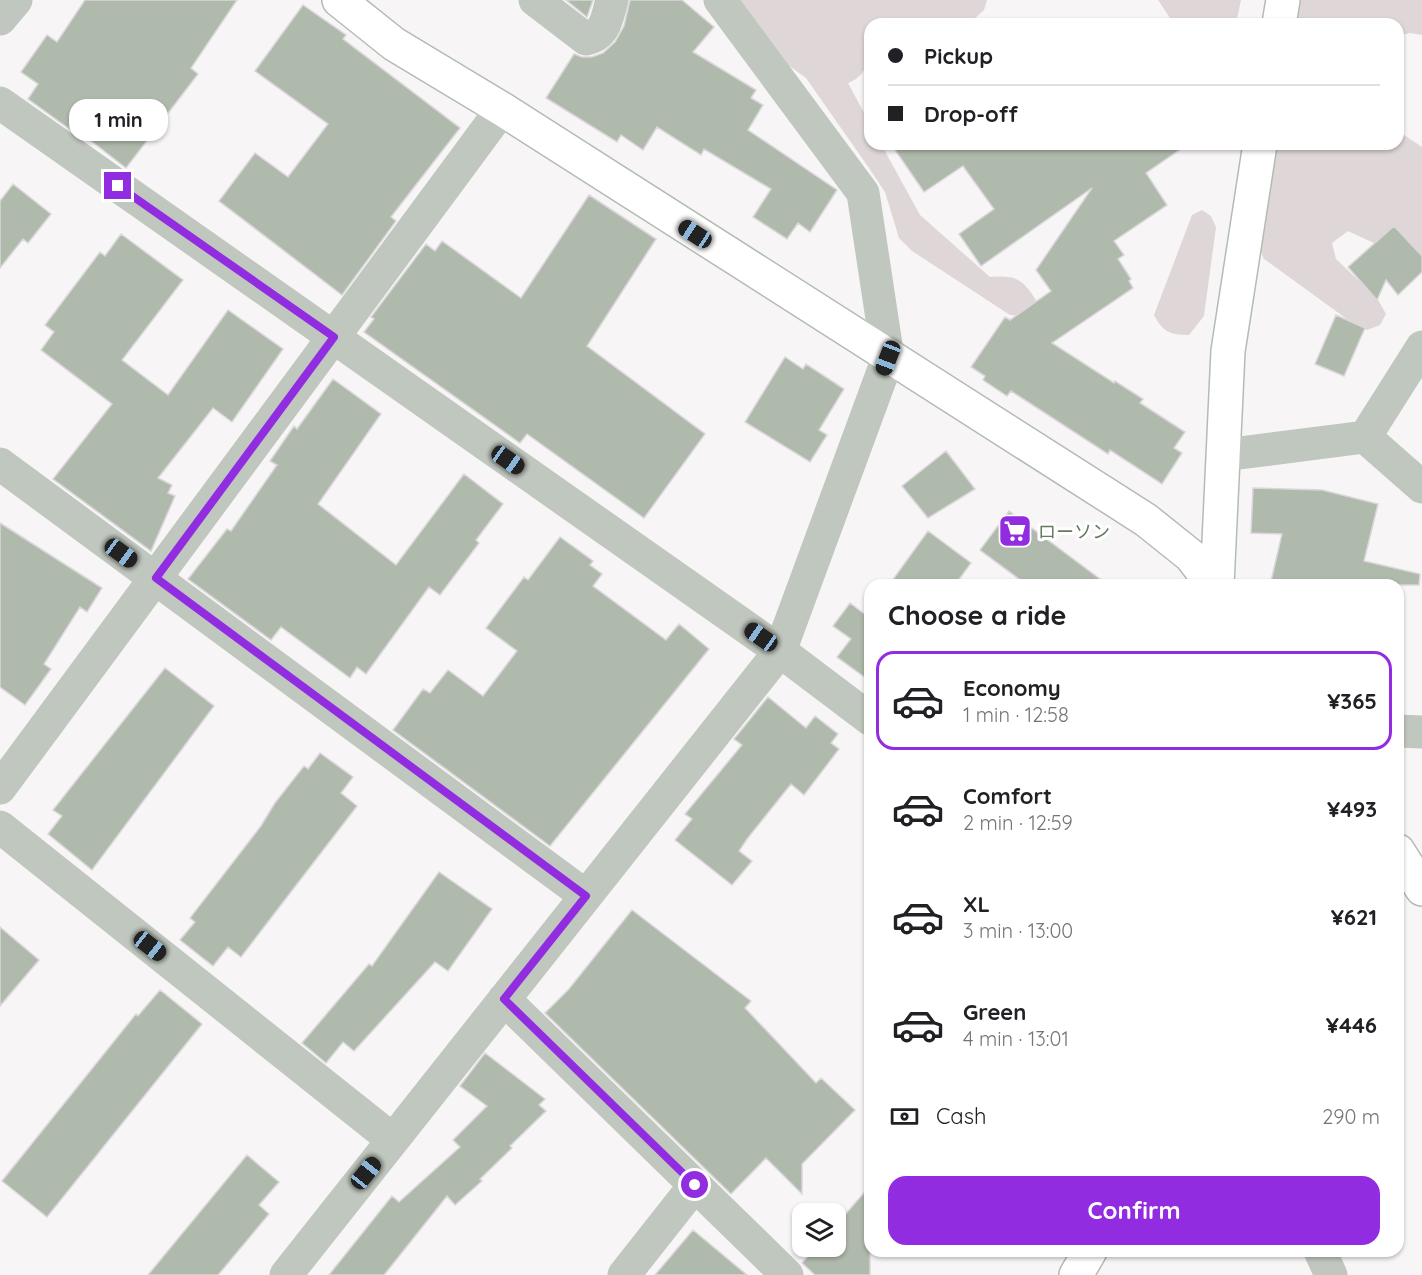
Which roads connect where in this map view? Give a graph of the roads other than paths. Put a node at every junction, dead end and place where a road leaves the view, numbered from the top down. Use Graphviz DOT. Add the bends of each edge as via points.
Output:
graph roads {
  1 [pos="16,0"];
  2 [pos="339,0"];
  3 [pos="535,0"];
  4 [pos="612,0"];
  5 [pos="720,0"];
  6 [pos="1283,0"];
  7 [pos="1280,18"];
  8 [pos="0,19"];
  9 [pos="0,103"];
  10 [pos="502,109"];
  11 [pos="1259,150"];
  12 [pos="334,337"];
  13 [pos="1422,347"];
  14 [pos="888,358"];
  15 [pos="1365,437"];
  16 [pos="1224,455"];
  17 [pos="0,464"];
  18 [pos="1422,487"];
  19 [pos="156,578"];
  20 [pos="1210,579"];
  21 [pos="1215,579"];
  22 [pos="780,651"];
  23 [pos="864,714"];
  24 [pos="1404,731"];
  25 [pos="1422,732"];
  26 [pos="0,788"];
  27 [pos="0,827"];
  28 [pos="1404,861"];
  29 [pos="1422,889"];
  30 [pos="586,896"];
  31 [pos="504,999"];
  32 [pos="393,1140"];
  33 [pos="695,1185"];
  34 [pos="1086,1257"];
  35 [pos="1323,1257"];
  36 [pos="286,1275"];
  37 [pos="624,1275"];
  38 [pos="787,1275"];
  39 [pos="1076,1275"];
  40 [pos="1331,1275"];
  1 -- 8 [label="street"];
  2 -- 10 [label="street" via="394,44"];
  3 -- 4 [label="street" via="586,39 603,30"];
  5 -- 14 [label="street" via="863,193"];
  6 -- 7 [label="street"];
  9 -- 12 [label="street"];
  10 -- 12 [label="street"];
  10 -- 14 [label="street"];
  11 -- 16 [label="street" via="1228,351"];
  12 -- 19 [label="street"];
  12 -- 22 [label="street"];
  13 -- 15 [label="street"];
  14 -- 20 [label="street" via="1146,520 1191,556"];
  14 -- 22 [label="street"];
  15 -- 16 [label="street"];
  15 -- 18 [label="street"];
  16 -- 21 [label="street"];
  17 -- 19 [label="street"];
  19 -- 26 [label="street"];
  19 -- 30 [label="street"];
  22 -- 23 [label="street"];
  22 -- 30 [label="street"];
  24 -- 25 [label="street"];
  27 -- 32 [label="street"];
  28 -- 29 [label="street"];
  30 -- 31 [label="street"];
  31 -- 32 [label="street"];
  31 -- 33 [label="street"];
  32 -- 36 [label="street"];
  33 -- 37 [label="street"];
  33 -- 38 [label="street"];
  34 -- 39 [label="street"];
  35 -- 40 [label="street"];
}
